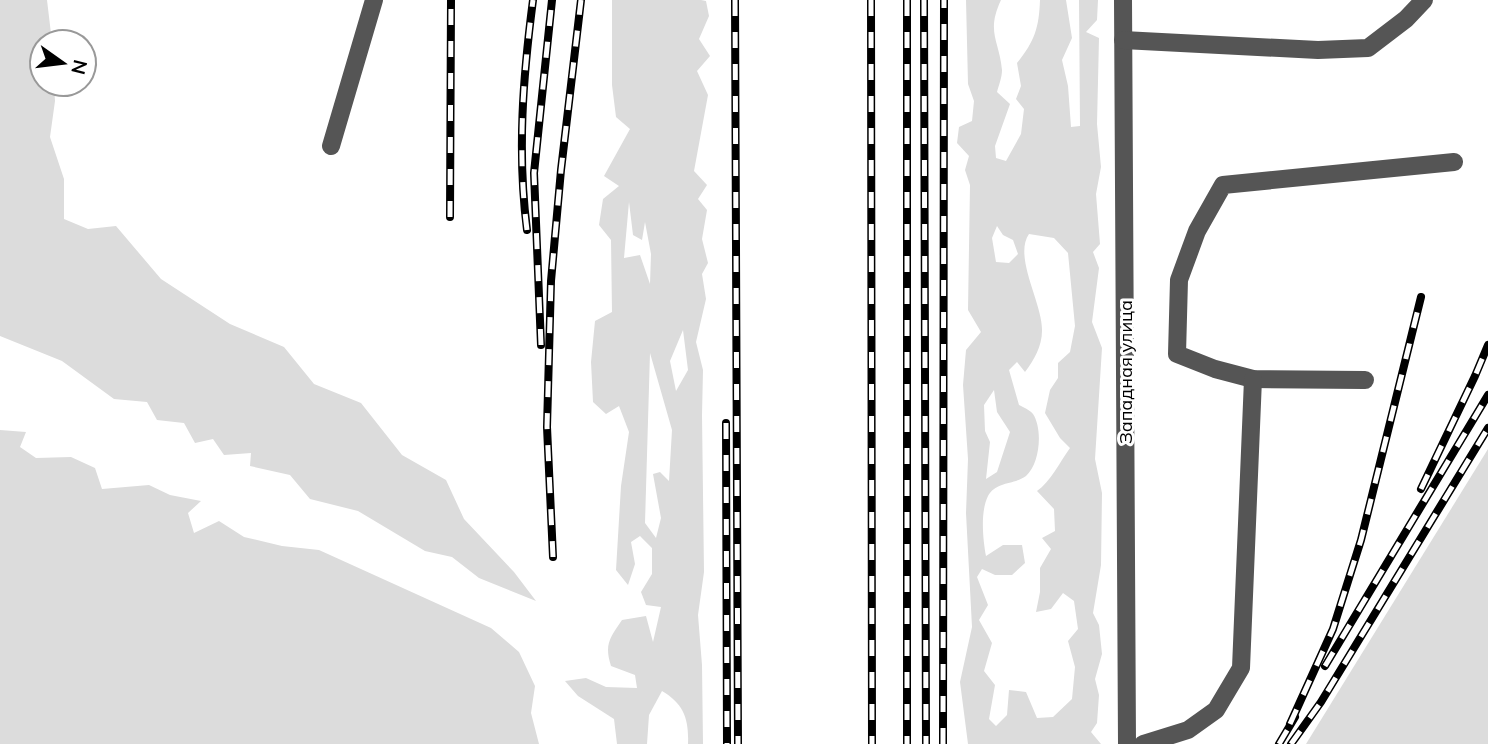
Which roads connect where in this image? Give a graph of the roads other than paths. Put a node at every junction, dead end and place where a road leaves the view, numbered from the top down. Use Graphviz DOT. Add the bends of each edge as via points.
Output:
graph roads {
  1 [pos="374,0"];
  2 [pos="1123,0"];
  3 [pos="1424,0"];
  4 [pos="1123,40"];
  5 [pos="331,146"];
  6 [pos="1454,162"];
  7 [pos="1253,379"];
  8 [pos="1365,380"];
  9 [pos="1127,744"];
  10 [pos="1143,744"];
  1 -- 5 [label="street"];
  2 -- 4 [label="street, Западная улица"];
  3 -- 4 [label="street" via="1368,48 1318,50"];
  4 -- 9 [label="street, Западная улица"];
  6 -- 7 [label="street" via="1223,185 1197,231 1179,280 1177,354"];
  7 -- 8 [label="street"];
  7 -- 10 [label="street" via="1241,668 1216,710 1188,730"];
}
